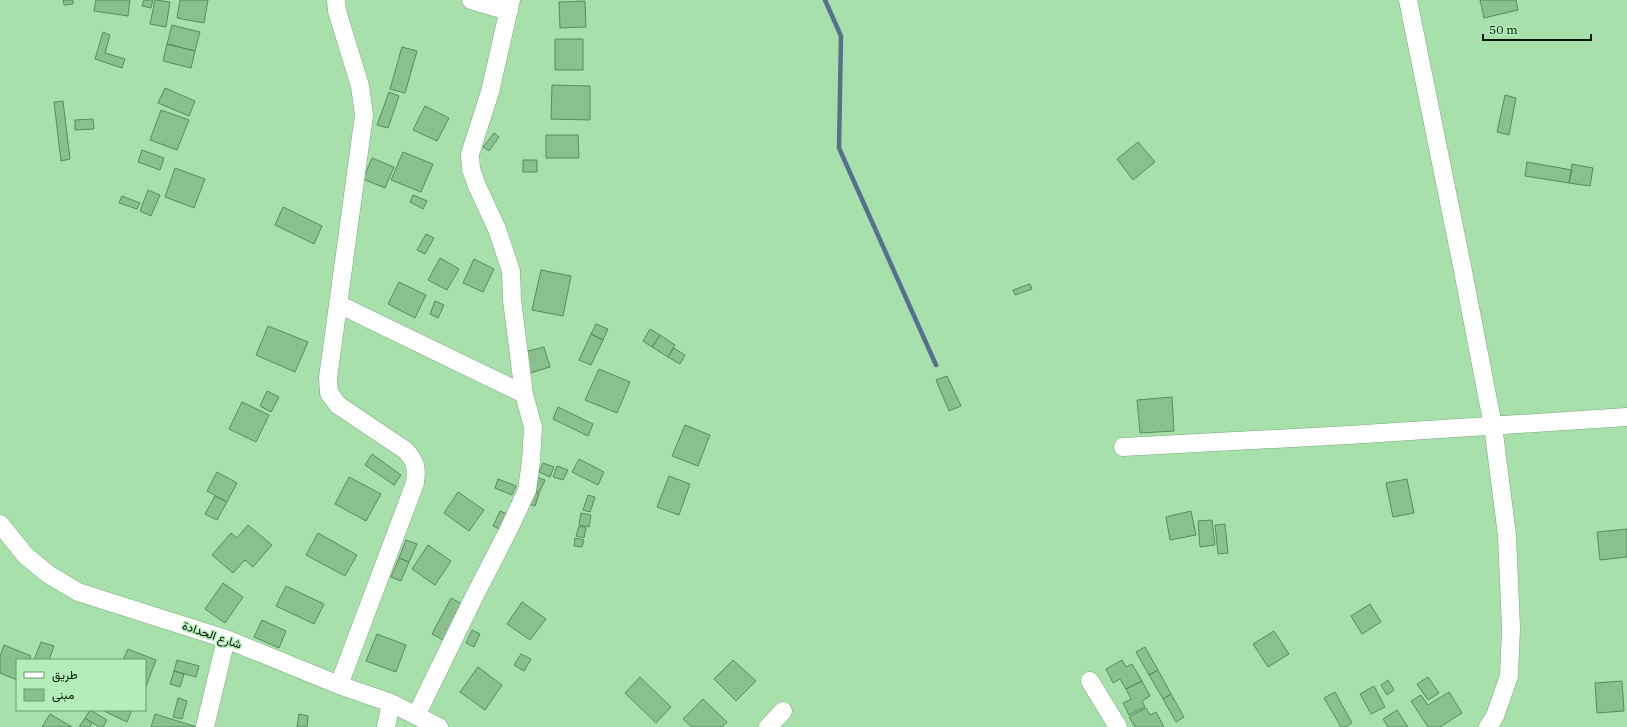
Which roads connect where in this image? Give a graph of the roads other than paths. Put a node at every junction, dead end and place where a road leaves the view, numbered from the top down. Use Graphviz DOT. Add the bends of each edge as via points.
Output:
graph roads {
  1 [pos="336,0"];
  2 [pos="471,0"];
  3 [pos="1408,0"];
  4 [pos="510,6"];
  5 [pos="338,304"];
  6 [pos="524,394"];
  7 [pos="1627,417"];
  8 [pos="1493,426"];
  9 [pos="1123,447"];
  10 [pos="0,524"];
  11 [pos="226,639"];
  12 [pos="1090,681"];
  13 [pos="339,684"];
  14 [pos="391,703"];
  15 [pos="783,711"];
  16 [pos="417,714"];
  17 [pos="205,727"];
  18 [pos="386,727"];
  19 [pos="439,727"];
  20 [pos="768,727"];
  21 [pos="1118,727"];
  22 [pos="1488,727"];
  1 -- 5 [label="street" via="337,12 360,86 364,115"];
  2 -- 4 [label="street"];
  3 -- 8 [label="street"];
  4 -- 6 [label="street" via="490,92 470,154 471,170 497,229 511,271 512,300"];
  5 -- 6 [label="street"];
  5 -- 13 [label="street" via="328,378 329,393 338,405 405,450 413,458 417,472"];
  6 -- 16 [label="street" via="533,427 527,490"];
  7 -- 8 [label="street"];
  8 -- 9 [label="street"];
  8 -- 22 [label="street" via="1507,535 1510,628 1509,676 1495,716"];
  10 -- 11 [label="street, شارع الحدادة" via="26,556 48,574 78,592"];
  11 -- 13 [label="street, شارع الحدادة"];
  11 -- 17 [label="street"];
  12 -- 21 [label="street"];
  13 -- 14 [label="street, شارع الحدادة"];
  14 -- 16 [label="street, شارع الحدادة"];
  14 -- 18 [label="street"];
  15 -- 20 [label="street"];
  16 -- 19 [label="street, شارع الحدادة"];
}
